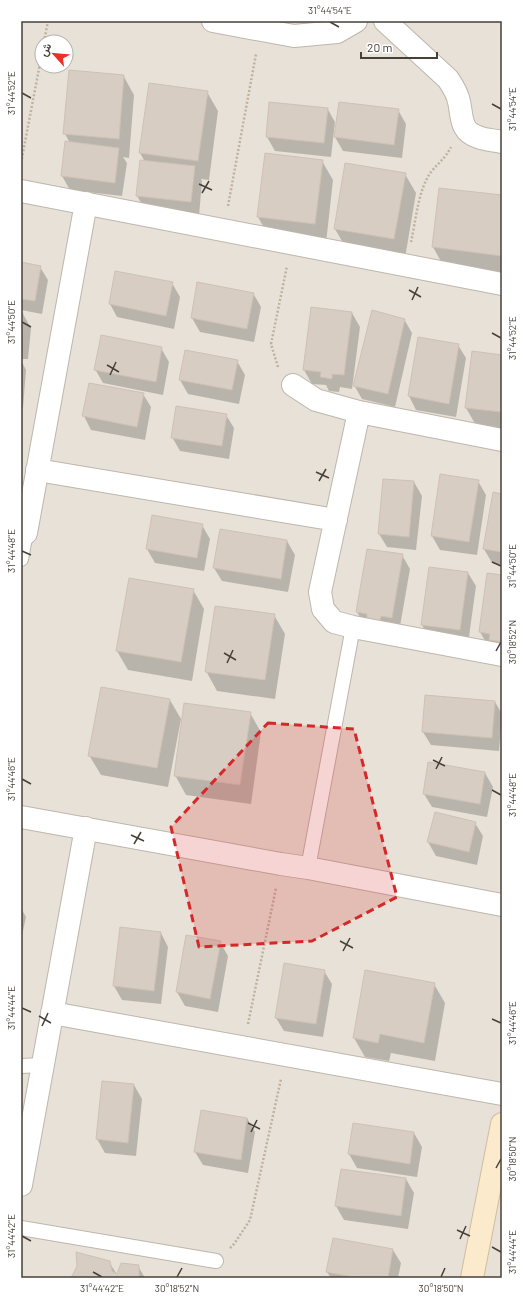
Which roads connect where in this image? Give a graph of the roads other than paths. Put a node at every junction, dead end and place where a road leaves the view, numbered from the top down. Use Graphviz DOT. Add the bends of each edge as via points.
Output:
graph roads {
  1 [pos="213,21"];
  2 [pos="356,21"];
  3 [pos="386,21"];
  4 [pos="502,142"];
  5 [pos="21,191"];
  6 [pos="86,203"];
  7 [pos="502,284"];
  8 [pos="293,385"];
  9 [pos="359,412"];
  10 [pos="502,440"];
  11 [pos="37,470"];
  12 [pos="336,520"];
  13 [pos="23,535"];
  14 [pos="21,559"];
  15 [pos="353,627"];
  16 [pos="502,655"];
  17 [pos="21,817"];
  18 [pos="86,828"];
  19 [pos="308,868"];
  20 [pos="502,905"];
  21 [pos="52,1013"];
  22 [pos="43,1065"];
  23 [pos="21,1066"];
  24 [pos="502,1094"];
  25 [pos="501,1131"];
  26 [pos="21,1185"];
  27 [pos="21,1228"];
  28 [pos="216,1260"];
  29 [pos="472,1278"];
  1 -- 2 [label="street" via="294,36 337,32"];
  3 -- 4 [label="street" via="448,79 454,88 461,121 467,131 476,137"];
  5 -- 6 [label="street"];
  6 -- 7 [label="street"];
  6 -- 11 [label="street"];
  8 -- 9 [label="street" via="316,400"];
  9 -- 10 [label="street"];
  9 -- 12 [label="street"];
  11 -- 12 [label="street"];
  11 -- 13 [label="street"];
  12 -- 15 [label="street" via="320,592 323,609 334,622"];
  13 -- 14 [label="lane"];
  15 -- 16 [label="street"];
  15 -- 19 [label="lane"];
  17 -- 18 [label="street"];
  18 -- 19 [label="street"];
  18 -- 21 [label="street"];
  19 -- 20 [label="street"];
  21 -- 22 [label="street"];
  21 -- 24 [label="street"];
  22 -- 23 [label="lane"];
  22 -- 26 [label="street"];
  25 -- 29 [label="street"];
  27 -- 28 [label="lane"];
}
